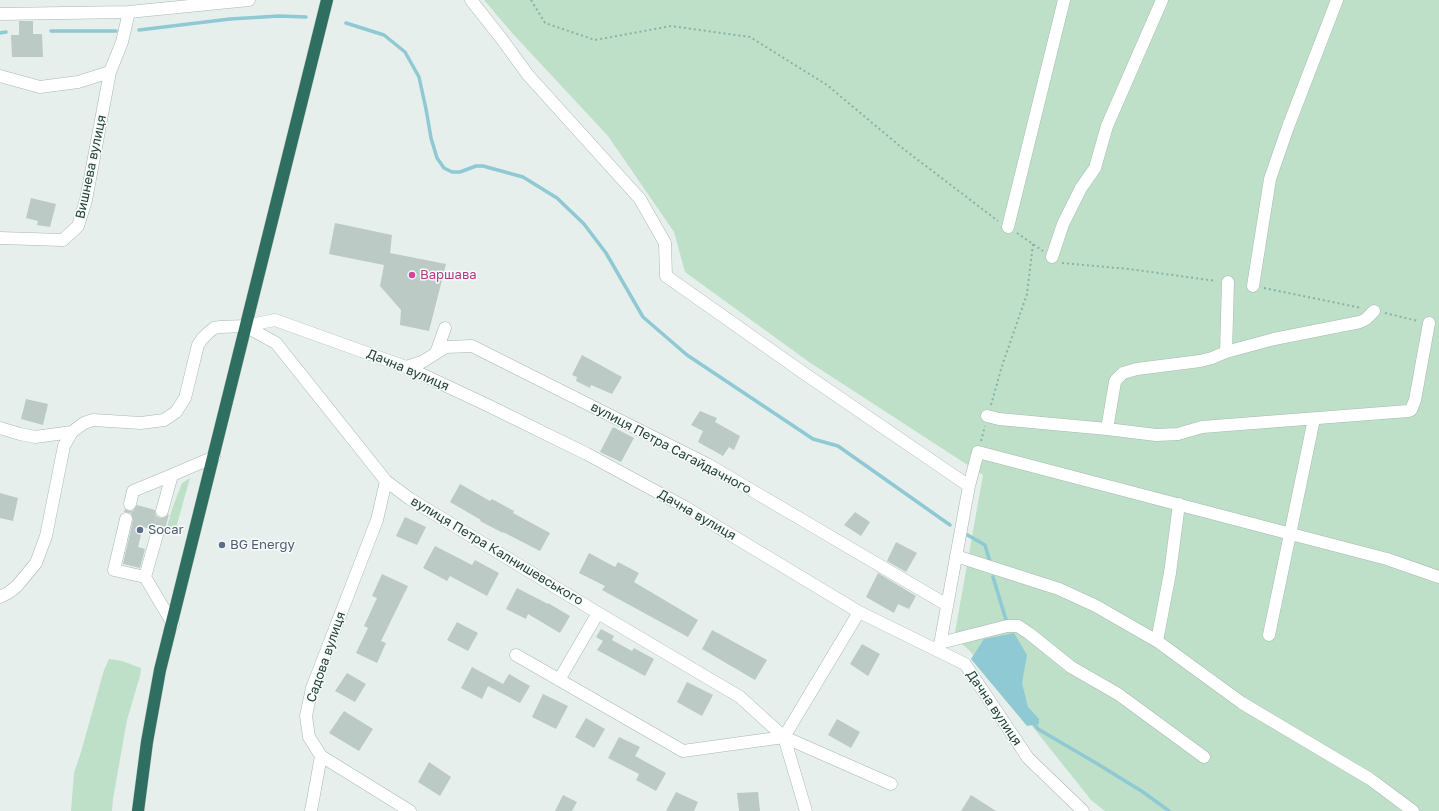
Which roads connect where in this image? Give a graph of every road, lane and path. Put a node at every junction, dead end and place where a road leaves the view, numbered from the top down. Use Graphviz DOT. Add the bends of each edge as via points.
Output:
graph roads {
  1 [pos="249,0"];
  2 [pos="327,0"];
  3 [pos="471,0"];
  4 [pos="531,0"];
  5 [pos="1064,0"];
  6 [pos="1162,0"];
  7 [pos="1337,0"];
  8 [pos="197,3"];
  9 [pos="129,12"];
  10 [pos="0,14"];
  11 [pos="110,72"];
  12 [pos="0,76"];
  13 [pos="1008,227"];
  14 [pos="0,238"];
  15 [pos="1033,244"];
  16 [pos="1052,257"];
  17 [pos="1228,282"];
  18 [pos="1253,286"];
  19 [pos="1374,311"];
  20 [pos="1429,323"];
  21 [pos="245,326"];
  22 [pos="445,328"];
  23 [pos="1226,352"];
  24 [pos="436,353"];
  25 [pos="406,367"];
  26 [pos="987,416"];
  27 [pos="1314,419"];
  28 [pos="0,428"];
  29 [pos="1107,429"];
  30 [pos="72,432"];
  31 [pos="978,452"];
  32 [pos="214,457"];
  33 [pos="172,475"];
  34 [pos="386,481"];
  35 [pos="969,486"];
  36 [pos="130,504"];
  37 [pos="1179,504"];
  38 [pos="162,511"];
  39 [pos="126,519"];
  40 [pos="158,530"];
  41 [pos="1291,533"];
  42 [pos="956,556"];
  43 [pos="145,577"];
  44 [pos="1439,577"];
  45 [pos="0,597"];
  46 [pos="947,605"];
  47 [pos="859,612"];
  48 [pos="598,613"];
  49 [pos="173,624"];
  50 [pos="1269,635"];
  51 [pos="1157,641"];
  52 [pos="940,647"];
  53 [pos="516,655"];
  54 [pos="559,680"];
  55 [pos="784,737"];
  56 [pos="321,756"];
  57 [pos="1204,757"];
  58 [pos="890,784"];
  59 [pos="138,811"];
  60 [pos="311,811"];
  61 [pos="410,811"];
  62 [pos="806,811"];
  63 [pos="1082,811"];
  64 [pos="1413,811"];
  1 -- 8 [label="street"];
  2 -- 21 [label="highway"];
  3 -- 35 [label="street" via="528,75 640,199 665,244 666,276"];
  4 -- 13 [label="path" via="546,23 595,40 671,26 750,37 827,85 901,147"];
  5 -- 13 [label="street"];
  6 -- 16 [label="street" via="1107,126 1095,168 1081,188 1063,224"];
  7 -- 18 [label="street" via="1270,179"];
  8 -- 9 [label="street"];
  9 -- 10 [label="street"];
  9 -- 11 [label="street, Вишнева вулиця" via="122,42"];
  11 -- 12 [label="street" via="78,82 40,87"];
  11 -- 14 [label="street, Вишнева вулиця" via="86,200 78,226 63,240"];
  13 -- 15 [label="path"];
  15 -- 16 [label="path"];
  15 -- 26 [label="path" via="1027,294"];
  16 -- 17 [label="path" via="1061,263"];
  17 -- 23 [label="street"];
  18 -- 19 [label="path"];
  19 -- 20 [label="path"];
  19 -- 23 [label="street" via="1360,322 1274,339"];
  20 -- 27 [label="street" via="1411,410"];
  21 -- 25 [label="street, Дачна вулиця" via="275,320 356,345"];
  21 -- 30 [label="street, Дачна вулиця" via="214,328 202,339 185,398 171,416 164,420 141,423 93,420"];
  21 -- 32 [label="highway"];
  21 -- 34 [label="street, вулиця Петра Калнишевського" via="276,344"];
  22 -- 24 [label="street"];
  23 -- 29 [label="street" via="1200,361 1123,373 1115,382"];
  24 -- 25 [label="street, вулиця Петра Сагайдачного" via="422,362"];
  24 -- 46 [label="street, вулиця Петра Сагайдачного" via="446,347 472,346 707,464"];
  25 -- 47 [label="street, Дачна вулиця" via="587,454 683,506"];
  26 -- 29 [label="street"];
  26 -- 31 [label="path"];
  27 -- 29 [label="street" via="1202,427 1178,434 1147,434"];
  27 -- 41 [label="street"];
  28 -- 30 [label="street" via="35,437"];
  30 -- 45 [label="street" via="64,446 46,536 36,563 17,586"];
  31 -- 35 [label="street"];
  31 -- 37 [label="street"];
  32 -- 33 [label="street"];
  32 -- 49 [label="highway"];
  33 -- 36 [label="street" via="133,491"];
  33 -- 38 [label="street"];
  34 -- 48 [label="street, вулиця Петра Калнишевського" via="410,499"];
  34 -- 56 [label="street, Садова вулиця" via="377,520 312,688 306,716 309,737"];
  35 -- 42 [label="street"];
  37 -- 41 [label="street"];
  37 -- 51 [label="street" via="1170,573"];
  39 -- 43 [label="street" via="114,570"];
  40 -- 43 [label="street"];
  41 -- 44 [label="street"];
  41 -- 50 [label="street"];
  42 -- 46 [label="street"];
  42 -- 51 [label="street" via="1059,589 1096,606"];
  43 -- 49 [label="street"];
  46 -- 52 [label="street"];
  47 -- 52 [label="street, Дачна вулиця"];
  47 -- 55 [label="street"];
  48 -- 54 [label="street"];
  48 -- 55 [label="street, вулиця Петра Калнишевського" via="740,697"];
  49 -- 59 [label="highway" via="160,670"];
  51 -- 64 [label="street" via="1242,703 1370,779"];
  52 -- 57 [label="street" via="1007,626 1018,626 1071,666 1118,694"];
  52 -- 63 [label="street, Дачна вулиця" via="965,664 1028,758"];
  53 -- 54 [label="street"];
  54 -- 55 [label="street" via="683,751"];
  55 -- 58 [label="street"];
  55 -- 62 [label="street"];
  56 -- 60 [label="street"];
  56 -- 61 [label="street, Садова вулиця"];
}
